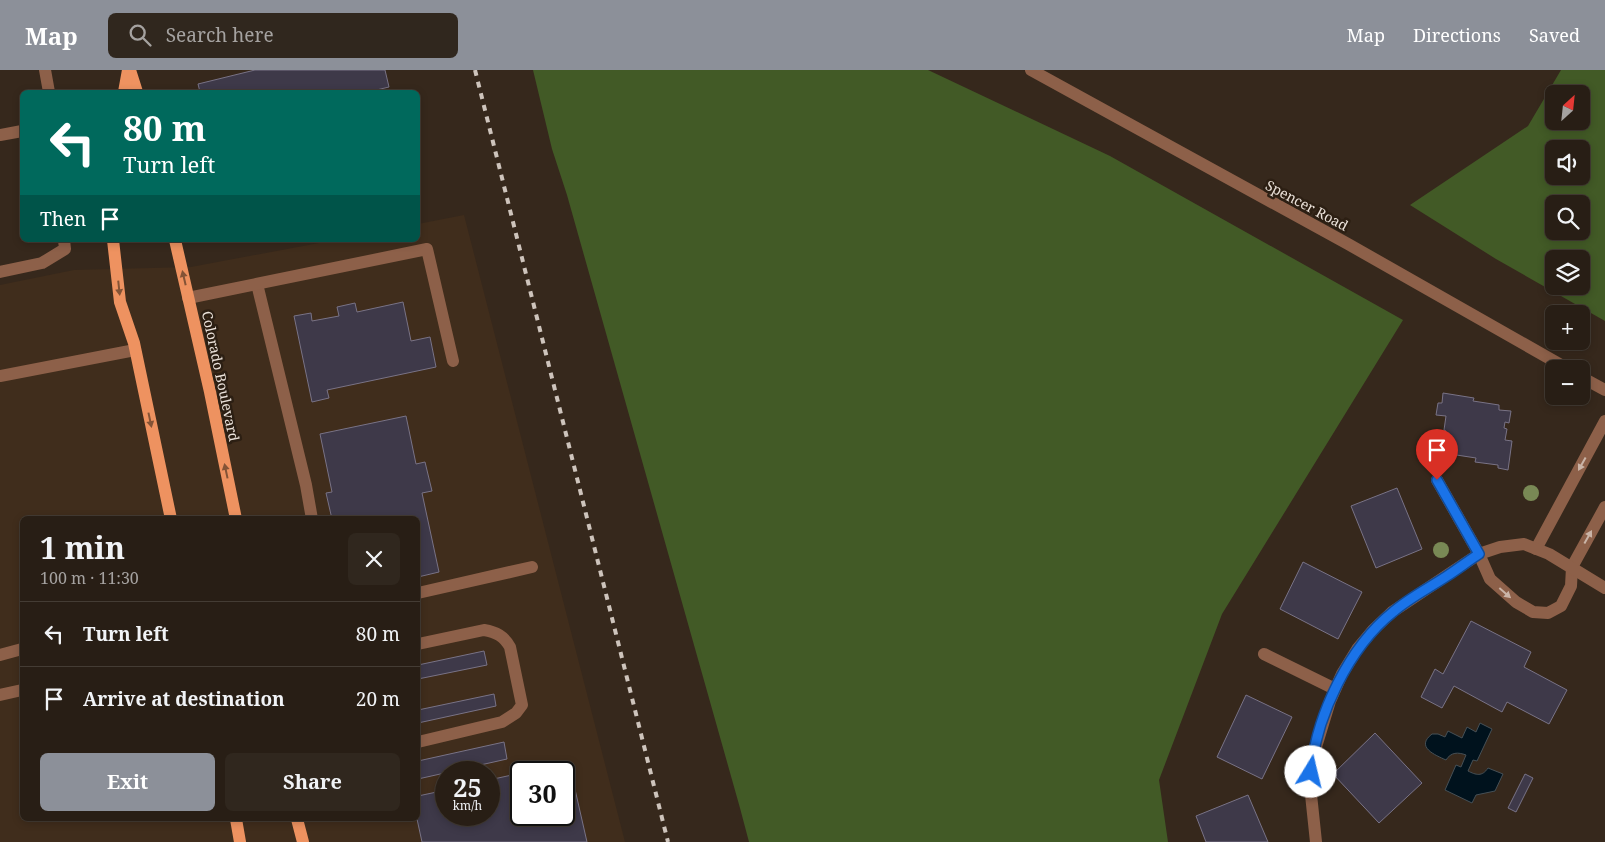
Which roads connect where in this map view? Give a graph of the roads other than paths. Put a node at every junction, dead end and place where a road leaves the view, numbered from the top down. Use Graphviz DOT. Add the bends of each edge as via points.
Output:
graph roads {
  1 [pos="46,70"];
  2 [pos="129,70"];
  3 [pos="1031,70"];
  4 [pos="48,90"];
  5 [pos="124,90"];
  6 [pos="137,90"];
  7 [pos="20,131"];
  8 [pos="0,135"];
  9 [pos="64,242"];
  10 [pos="113,242"];
  11 [pos="175,242"];
  12 [pos="0,272"];
  13 [pos="257,284"];
  14 [pos="188,298"];
  15 [pos="136,350"];
  16 [pos="1552,360"];
  17 [pos="453,361"];
  18 [pos="0,376"];
  19 [pos="1590,381"];
  20 [pos="1605,390"];
  21 [pos="1605,421"];
  22 [pos="1437,480"];
  23 [pos="1605,506"];
  24 [pos="170,516"];
  25 [pos="235,516"];
  26 [pos="311,516"];
  27 [pos="1536,549"];
  28 [pos="1479,554"];
  29 [pos="532,567"];
  30 [pos="1572,567"];
  31 [pos="1605,588"];
  32 [pos="420,593"];
  33 [pos="420,644"];
  34 [pos="20,650"];
  35 [pos="1264,654"];
  36 [pos="0,655"];
  37 [pos="1335,689"];
  38 [pos="20,690"];
  39 [pos="0,695"];
  40 [pos="420,742"];
  41 [pos="236,821"];
  42 [pos="298,821"];
  43 [pos="240,842"];
  44 [pos="303,842"];
  45 [pos="1316,842"];
  1 -- 4 [label="street"];
  2 -- 5 [label="main road"];
  2 -- 6 [label="main road"];
  3 -- 16 [label="street, Spencer Road"];
  7 -- 8 [label="street"];
  9 -- 12 [label="street" via="64,249 42,263"];
  10 -- 15 [label="main road, one-way" via="120,302"];
  14 -- 11 [label="main road, Colorado Boulevard, one-way"];
  13 -- 14 [label="street"];
  13 -- 17 [label="street" via="427,249"];
  13 -- 26 [label="street"];
  25 -- 14 [label="main road, Colorado Boulevard, one-way"];
  15 -- 18 [label="street"];
  15 -- 24 [label="main road, one-way"];
  19 -- 20 [label="street"];
  21 -- 27 [label="street, one-way"];
  22 -- 28 [label="street"];
  30 -- 23 [label="street, one-way"];
  27 -- 28 [label="street" via="1524,544"];
  27 -- 30 [label="street"];
  28 -- 30 [label="street, one-way" via="1490,579 1533,612 1548,614 1561,606 1571,586"];
  28 -- 37 [label="street" via="1392,612 1358,648"];
  29 -- 32 [label="street"];
  30 -- 31 [label="street"];
  33 -- 40 [label="street" via="484,630 502,636 510,647 522,705 502,722"];
  34 -- 36 [label="street"];
  35 -- 37 [label="street"];
  37 -- 45 [label="street" via="1312,760 1310,785"];
  38 -- 39 [label="street"];
  41 -- 43 [label="main road"];
  42 -- 44 [label="main road"];
}
